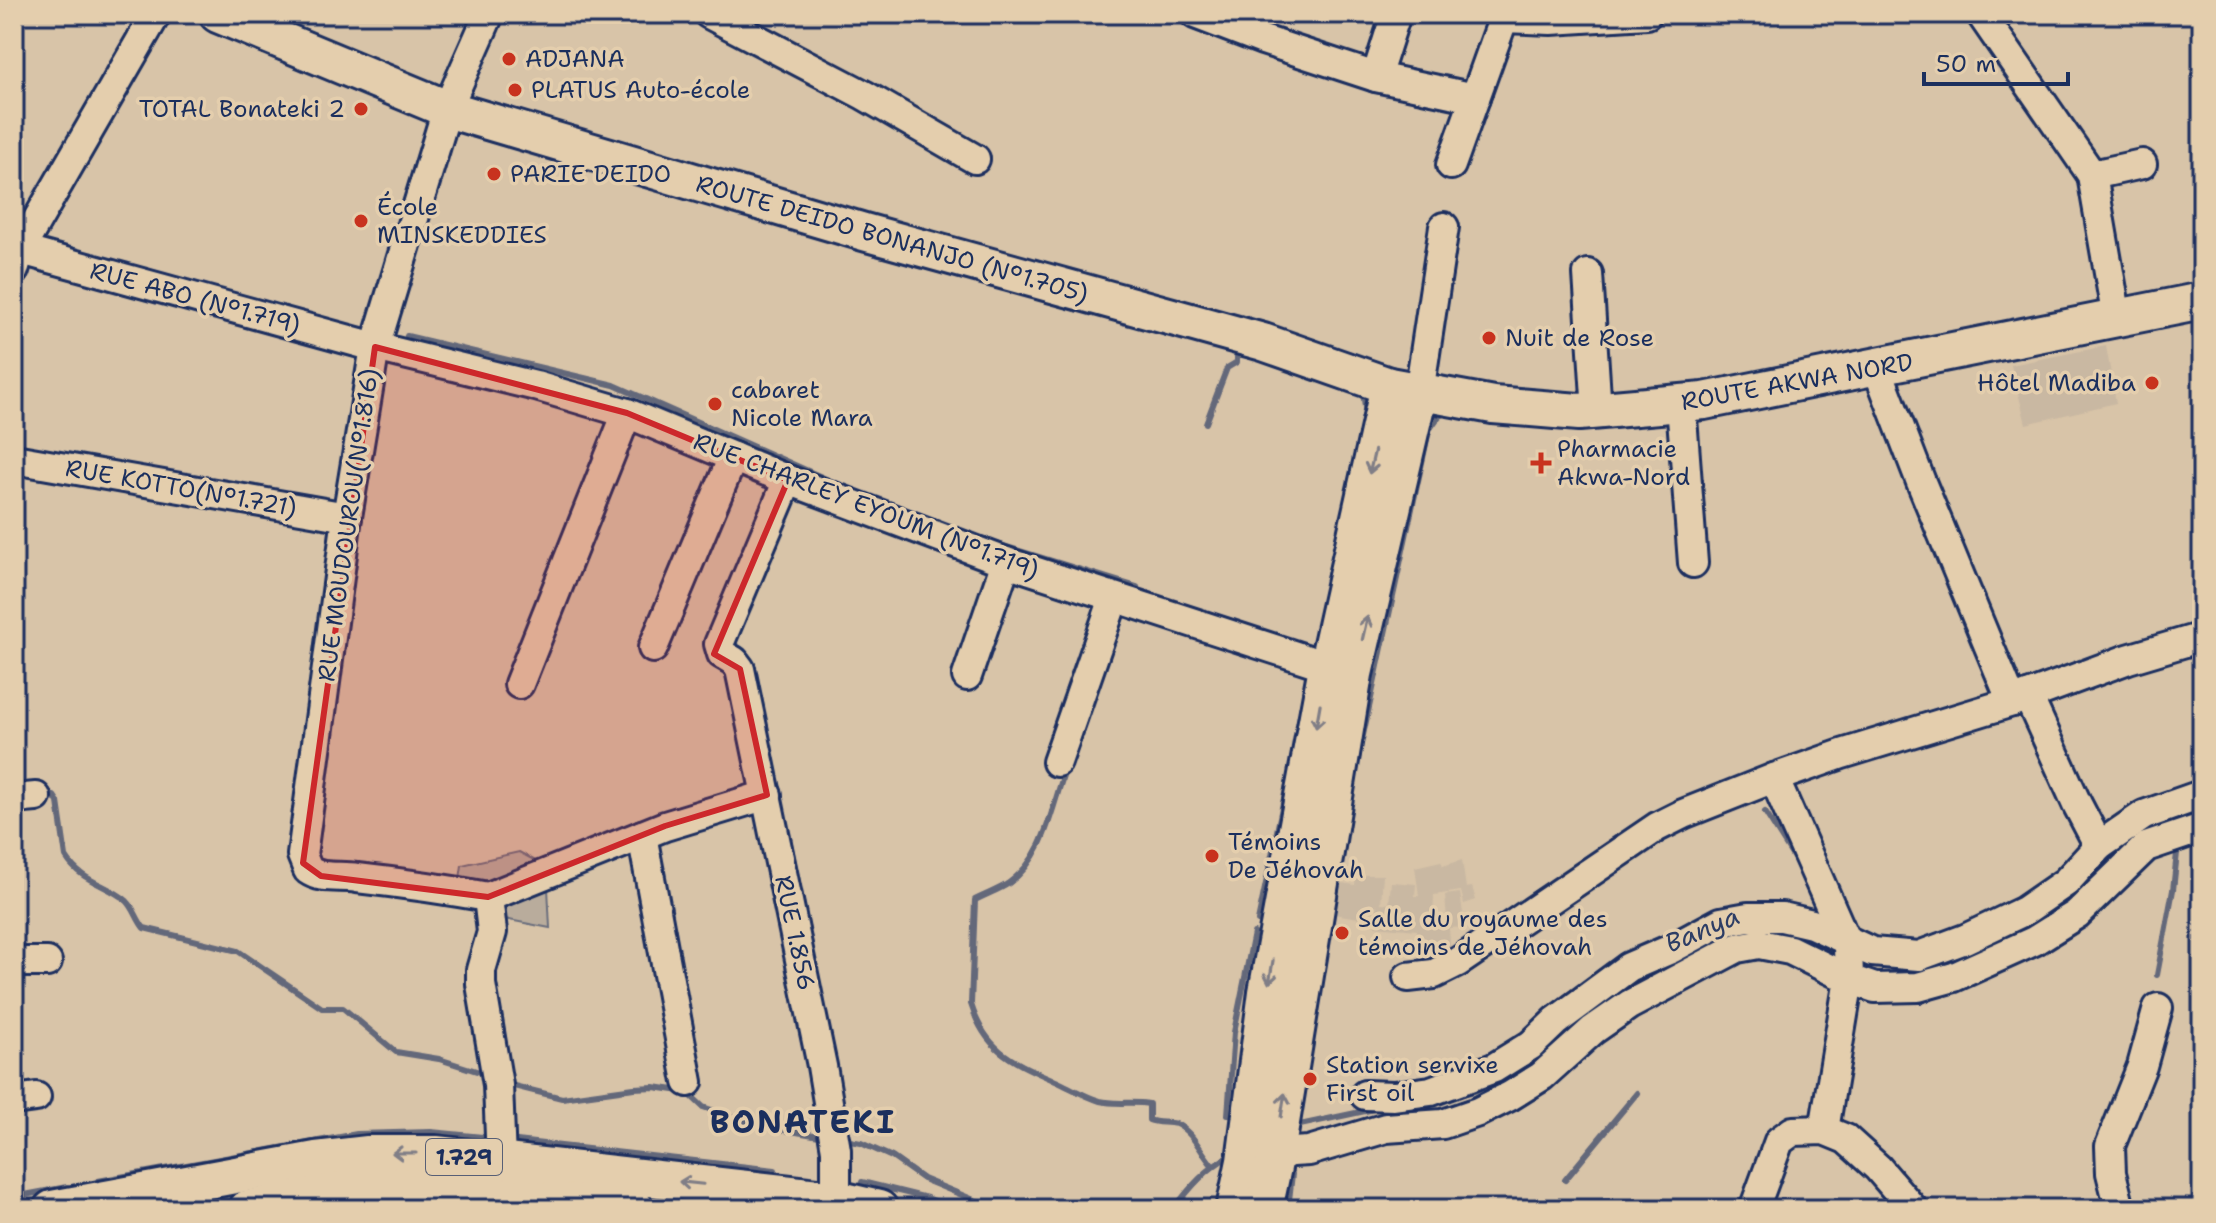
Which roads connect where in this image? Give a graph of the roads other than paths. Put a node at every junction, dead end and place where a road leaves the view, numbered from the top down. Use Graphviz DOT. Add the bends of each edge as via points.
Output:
graph roads {
  1 [pos="156,14"];
  2 [pos="218,14"];
  3 [pos="489,14"];
  4 [pos="709,14"];
  5 [pos="1195,14"];
  6 [pos="1396,14"];
  7 [pos="1647,14"];
  8 [pos="1981,14"];
  9 [pos="1504,16"];
  10 [pos="1376,77"];
  11 [pos="1475,98"];
  12 [pos="447,109"];
  13 [pos="975,159"];
  14 [pos="2142,164"];
  15 [pos="1451,165"];
  16 [pos="2092,175"];
  17 [pos="1444,227"];
  18 [pos="16,256"];
  19 [pos="1588,274"];
  20 [pos="2202,301"];
  21 [pos="2117,319"];
  22 [pos="375,347"];
  23 [pos="1877,368"];
  24 [pos="1404,389"];
  25 [pos="1681,404"];
  26 [pos="1597,412"];
  27 [pos="627,413"];
  28 [pos="733,457"];
  29 [pos="14,459"];
  30 [pos="788,480"];
  31 [pos="347,517"];
  32 [pos="1006,562"];
  33 [pos="1693,563"];
  34 [pos="1114,598"];
  35 [pos="2202,637"];
  36 [pos="653,648"];
  37 [pos="1340,671"];
  38 [pos="967,676"];
  39 [pos="519,684"];
  40 [pos="2020,699"];
  41 [pos="1057,762"];
  42 [pos="1774,778"];
  43 [pos="767,795"];
  44 [pos="2202,798"];
  45 [pos="2202,828"];
  46 [pos="642,835"];
  47 [pos="2099,846"];
  48 [pos="488,897"];
  49 [pos="1847,959"];
  50 [pos="14,962"];
  51 [pos="47,962"];
  52 [pos="1408,977"];
  53 [pos="2158,1008"];
  54 [pos="688,1082"];
  55 [pos="1365,1095"];
  56 [pos="1824,1130"];
  57 [pos="501,1146"];
  58 [pos="1276,1153"];
  59 [pos="321,1188"];
  60 [pos="836,1199"];
  61 [pos="524,1203"];
  62 [pos="52,1209"];
  63 [pos="247,1209"];
  64 [pos="636,1209"];
  65 [pos="879,1209"];
  66 [pos="1235,1209"];
  67 [pos="1264,1209"];
  68 [pos="1754,1209"];
  69 [pos="1913,1209"];
  70 [pos="2120,1209"];
  1 -- 18 [label="street"];
  2 -- 12 [label="main road, ROUTE DEIDO BONANJO (N°1.705)"];
  3 -- 12 [label="street, RUE MOUDOUROU(N°1.816)"];
  4 -- 13 [label="street"];
  5 -- 10 [label="street"];
  6 -- 10 [label="street"];
  7 -- 9 [label="street" via="1564,20"];
  8 -- 16 [label="street"];
  9 -- 11 [label="street"];
  10 -- 11 [label="street"];
  11 -- 15 [label="street"];
  12 -- 22 [label="street, RUE MOUDOUROU(N°1.816)"];
  12 -- 24 [label="main road, ROUTE DEIDO BONANJO (N°1.705)" via="1263,342"];
  14 -- 16 [label="street"];
  16 -- 21 [label="street"];
  17 -- 24 [label="street"];
  18 -- 22 [label="street, RUE ABO (N°1.719)"];
  19 -- 26 [label="street"];
  20 -- 21 [label="main road, ROUTE AKWA NORD"];
  21 -- 23 [label="main road, ROUTE AKWA NORD"];
  22 -- 27 [label="street, RUE CHARLEY EYOUM (N°1.719)"];
  22 -- 31 [label="street, RUE MOUDOUROU(N°1.816)"];
  23 -- 25 [label="main road, ROUTE AKWA NORD"];
  23 -- 40 [label="street" via="1921,482"];
  24 -- 26 [label="main road, ROUTE AKWA NORD" via="1493,405"];
  24 -- 37 [label="main road"];
  25 -- 26 [label="main road, ROUTE AKWA NORD"];
  25 -- 33 [label="street"];
  27 -- 28 [label="street, RUE CHARLEY EYOUM (N°1.719)"];
  27 -- 39 [label="street"];
  28 -- 30 [label="street, RUE CHARLEY EYOUM (N°1.719)"];
  28 -- 36 [label="street"];
  29 -- 31 [label="street, RUE KOTTO(N°1.721)"];
  30 -- 32 [label="street, RUE CHARLEY EYOUM (N°1.719)"];
  30 -- 43 [label="street, RUE 1.856" via="719,644 725,658 740,669"];
  31 -- 48 [label="street, RUE MOUDOUROU(N°1.816)" via="303,863 321,876"];
  32 -- 34 [label="street, RUE CHARLEY EYOUM (N°1.719)"];
  32 -- 38 [label="street"];
  34 -- 37 [label="street, RUE CHARLEY EYOUM (N°1.719)"];
  34 -- 41 [label="street"];
  35 -- 40 [label="street"];
  58 -- 37 [label="main road, one-way"];
  37 -- 66 [label="main road, one-way" via="1267,992"];
  40 -- 42 [label="street"];
  40 -- 47 [label="street"];
  42 -- 49 [label="street"];
  42 -- 52 [label="street" via="1657,827 1458,962 1434,974"];
  43 -- 46 [label="street"];
  43 -- 60 [label="street, RUE 1.856" via="836,1150"];
  44 -- 47 [label="street" via="2144,815"];
  45 -- 49 [label="street" via="2146,847 2077,914 2004,957 1954,977 1918,987 1875,988"];
  46 -- 48 [label="street"];
  46 -- 54 [label="street"];
  47 -- 49 [label="street" via="2066,882 2024,911 1965,939 1919,956 1872,952"];
  48 -- 57 [label="street" via="492,932 481,984 497,1078"];
  49 -- 55 [label="street" via="1812,924 1782,917 1721,922 1629,967 1494,1068 1431,1091"];
  49 -- 56 [label="street"];
  49 -- 58 [label="street" via="1759,944 1737,948 1629,1005 1542,1076 1478,1112 1443,1124 1386,1128 1309,1151"];
  50 -- 51 [label="street"];
  53 -- 70 [label="street" via="2110,1146"];
  56 -- 68 [label="street" via="1793,1131 1779,1141"];
  56 -- 69 [label="street" via="1857,1148"];
  57 -- 59 [label="main road, 1.729, one-way" via="402,1152"];
  60 -- 57 [label="main road, 1.729, one-way"];
  58 -- 67 [label="main road"];
  59 -- 61 [label="main road, 1.729" via="386,1185"];
  59 -- 62 [label="main road, 1.729"];
  59 -- 63 [label="main road, 1.729"];
  60 -- 65 [label="main road, 1.729"];
  61 -- 64 [label="main road, 1.729"];
}
